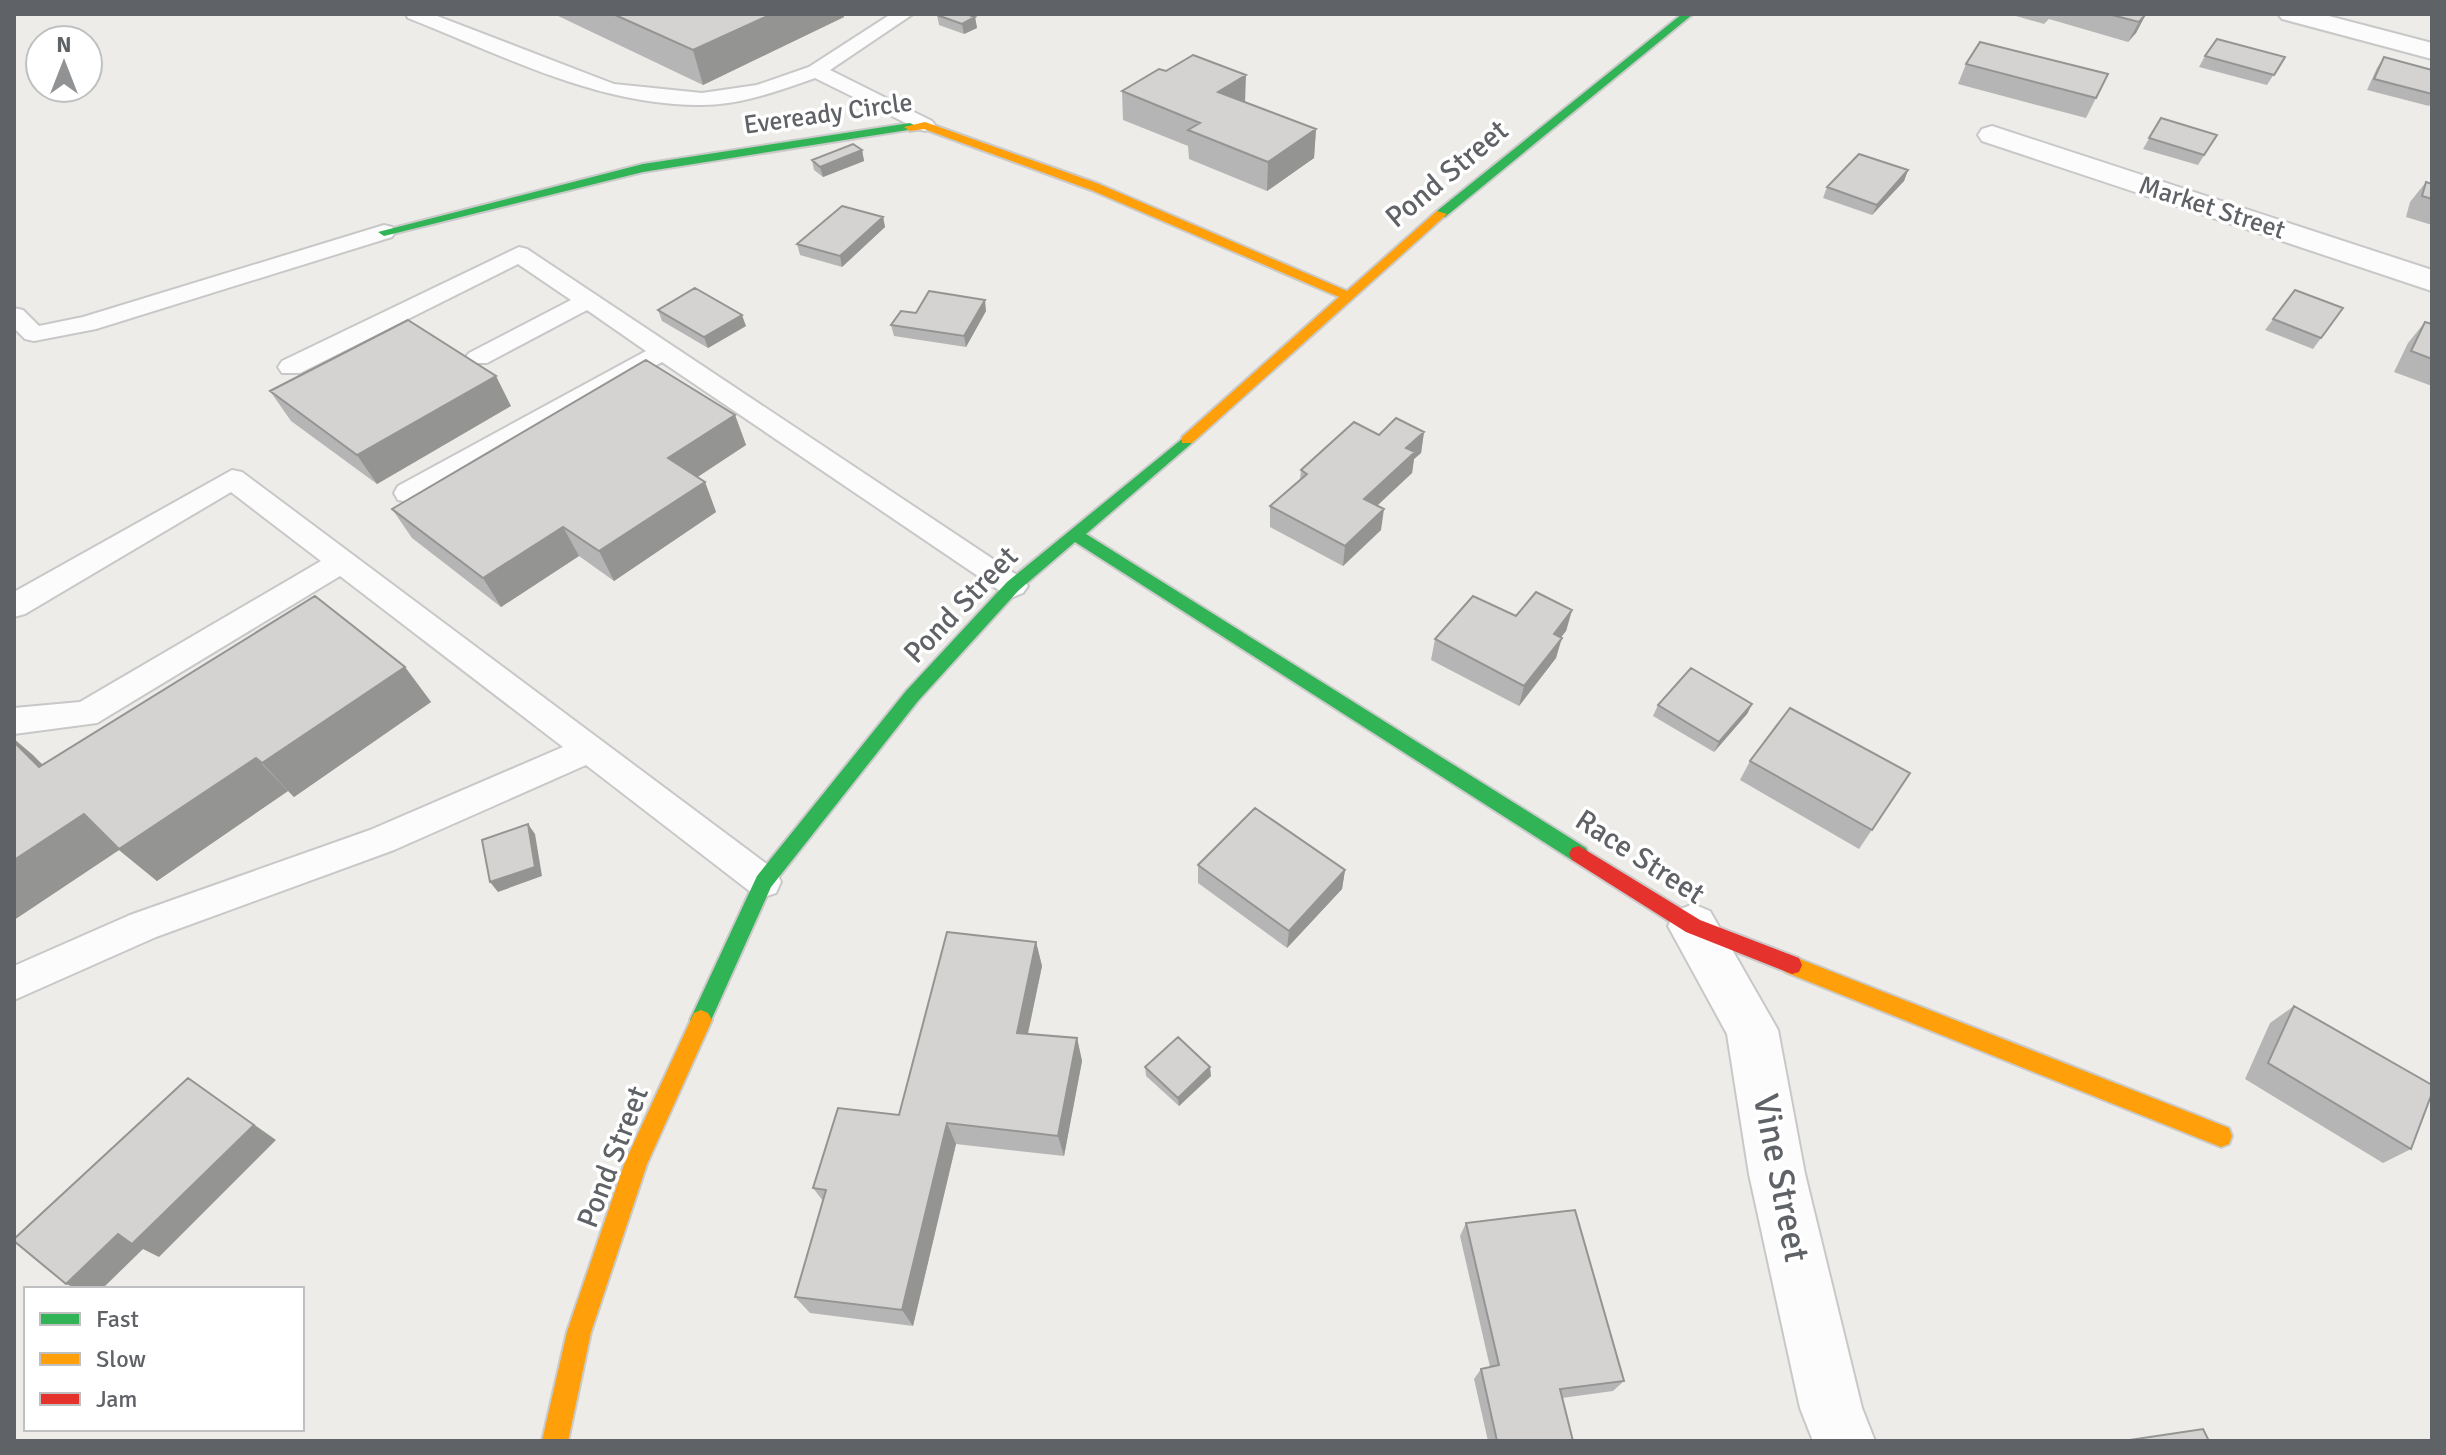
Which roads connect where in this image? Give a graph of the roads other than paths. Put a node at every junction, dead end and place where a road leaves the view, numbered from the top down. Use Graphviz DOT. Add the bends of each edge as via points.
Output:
graph roads {
  1 [pos="415,14"];
  2 [pos="904,14"];
  3 [pos="1688,14"];
  4 [pos="2291,14"];
  5 [pos="2432,51"];
  6 [pos="816,71"];
  7 [pos="925,125"];
  8 [pos="1992,135"];
  9 [pos="384,232"];
  10 [pos="2432,281"];
  11 [pos="1350,297"];
  12 [pos="588,300"];
  13 [pos="14,315"];
  14 [pos="663,351"];
  15 [pos="478,358"];
  16 [pos="291,367"];
  17 [pos="408,493"];
  18 [pos="1074,534"];
  19 [pos="342,562"];
  20 [pos="1013,586"];
  21 [pos="14,606"];
  22 [pos="14,721"];
  23 [pos="589,750"];
  24 [pos="764,882"];
  25 [pos="1693,926"];
  26 [pos="14,983"];
  27 [pos="2221,1136"];
  28 [pos="555,1441"];
  29 [pos="1844,1441"];
  1 -- 6 [label="lane" via="611,90 702,99 760,91"];
  2 -- 6 [label="lane"];
  3 -- 11 [label="street, Pond Street" via="1469,189"];
  4 -- 5 [label="street"];
  6 -- 7 [label="lane"];
  7 -- 9 [label="street, Eveready Circle" via="643,168"];
  7 -- 11 [label="street, Eveready Circle" via="1095,187"];
  8 -- 10 [label="street, Market Street"];
  9 -- 13 [label="lane" via="87,324 34,334"];
  11 -- 18 [label="street, Pond Street"];
  12 -- 14 [label="lane"];
  12 -- 15 [label="lane"];
  12 -- 16 [label="lane" via="519,254"];
  14 -- 17 [label="lane"];
  14 -- 20 [label="lane"];
  18 -- 20 [label="street, Pond Street"];
  18 -- 25 [label="street, Race Street"];
  19 -- 21 [label="lane" via="232,479"];
  19 -- 22 [label="lane" via="86,714"];
  19 -- 23 [label="lane"];
  20 -- 24 [label="street, Pond Street" via="912,696"];
  23 -- 24 [label="lane"];
  23 -- 26 [label="lane" via="382,840 143,926"];
  24 -- 28 [label="street, Pond Street" via="636,1162 579,1332"];
  25 -- 27 [label="street, Race Street"];
  25 -- 29 [label="street, Vine Street" via="1752,1030 1777,1174 1831,1408"];
}
